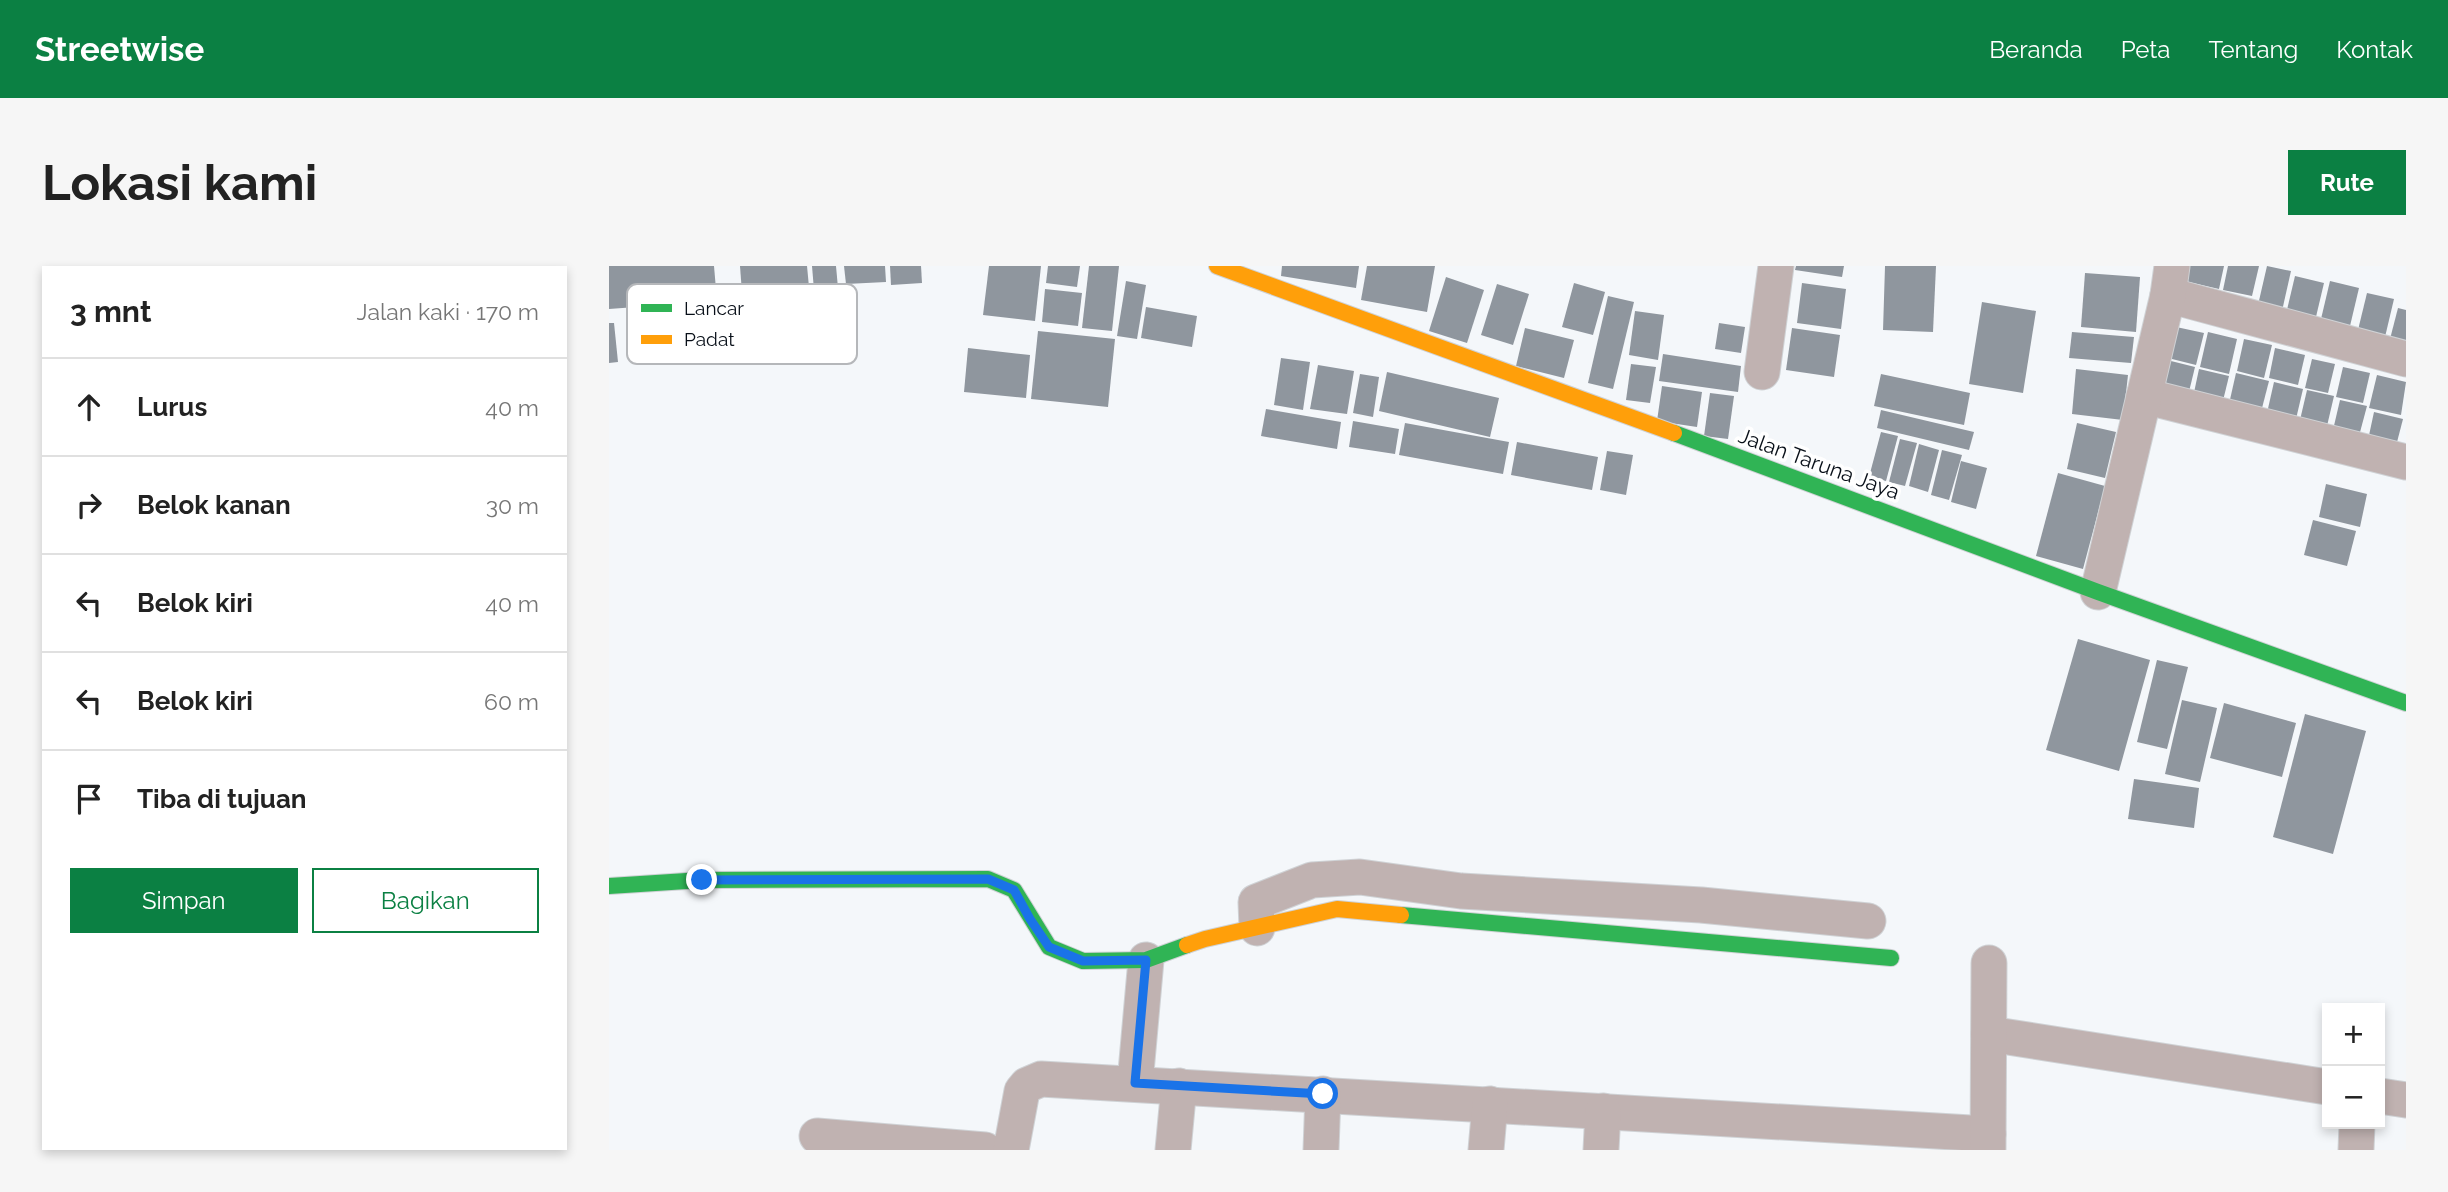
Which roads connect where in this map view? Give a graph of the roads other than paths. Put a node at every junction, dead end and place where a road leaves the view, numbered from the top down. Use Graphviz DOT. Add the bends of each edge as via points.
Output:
graph roads {
  1 [pos="1217,266"];
  2 [pos="1776,266"];
  3 [pos="2170,281"];
  4 [pos="2406,359"];
  5 [pos="1762,372"];
  6 [pos="2144,396"];
  7 [pos="2406,462"];
  8 [pos="2098,592"];
  9 [pos="2406,703"];
  10 [pos="609,886"];
  11 [pos="1868,921"];
  12 [pos="1257,928"];
  13 [pos="1891,958"];
  14 [pos="1146,960"];
  15 [pos="1989,964"];
  16 [pos="1989,1034"];
  17 [pos="1135,1083"];
  18 [pos="1179,1086"];
  19 [pos="2322,1086"];
  20 [pos="1323,1094"];
  21 [pos="2385,1097"];
  22 [pos="2406,1100"];
  23 [pos="1490,1104"];
  24 [pos="1603,1111"];
  25 [pos="2357,1129"];
  26 [pos="1736,1134"];
  27 [pos="817,1136"];
  28 [pos="1861,1138"];
  29 [pos="1988,1142"];
  30 [pos="985,1150"];
  31 [pos="1011,1150"];
  32 [pos="1173,1150"];
  33 [pos="1321,1150"];
  34 [pos="1486,1150"];
  35 [pos="1601,1150"];
  36 [pos="2356,1150"];
  1 -- 8 [label="street, Jalan Taruna Jaya"];
  2 -- 5 [label="street"];
  3 -- 4 [label="street"];
  3 -- 6 [label="street"];
  6 -- 7 [label="street"];
  6 -- 8 [label="street"];
  8 -- 9 [label="street, Jalan Taruna Jaya"];
  10 -- 14 [label="street" via="702,880 988,879 1014,890 1049,947 1083,961"];
  11 -- 12 [label="street" via="1700,905 1461,891 1360,877 1313,880 1256,902"];
  12 -- 13 [label="street" via="1337,909"];
  12 -- 14 [label="street" via="1205,939"];
  14 -- 17 [label="street"];
  15 -- 16 [label="street"];
  16 -- 19 [label="street"];
  16 -- 29 [label="street"];
  17 -- 18 [label="street"];
  17 -- 31 [label="street" via="1032,1082 1022,1091"];
  18 -- 20 [label="street"];
  18 -- 32 [label="street"];
  20 -- 23 [label="street"];
  20 -- 33 [label="street"];
  21 -- 22 [label="street"];
  23 -- 24 [label="street"];
  23 -- 34 [label="street"];
  24 -- 26 [label="street"];
  24 -- 35 [label="street"];
  25 -- 36 [label="street"];
  26 -- 28 [label="street"];
  27 -- 30 [label="street"];
  28 -- 29 [label="street"];
}
